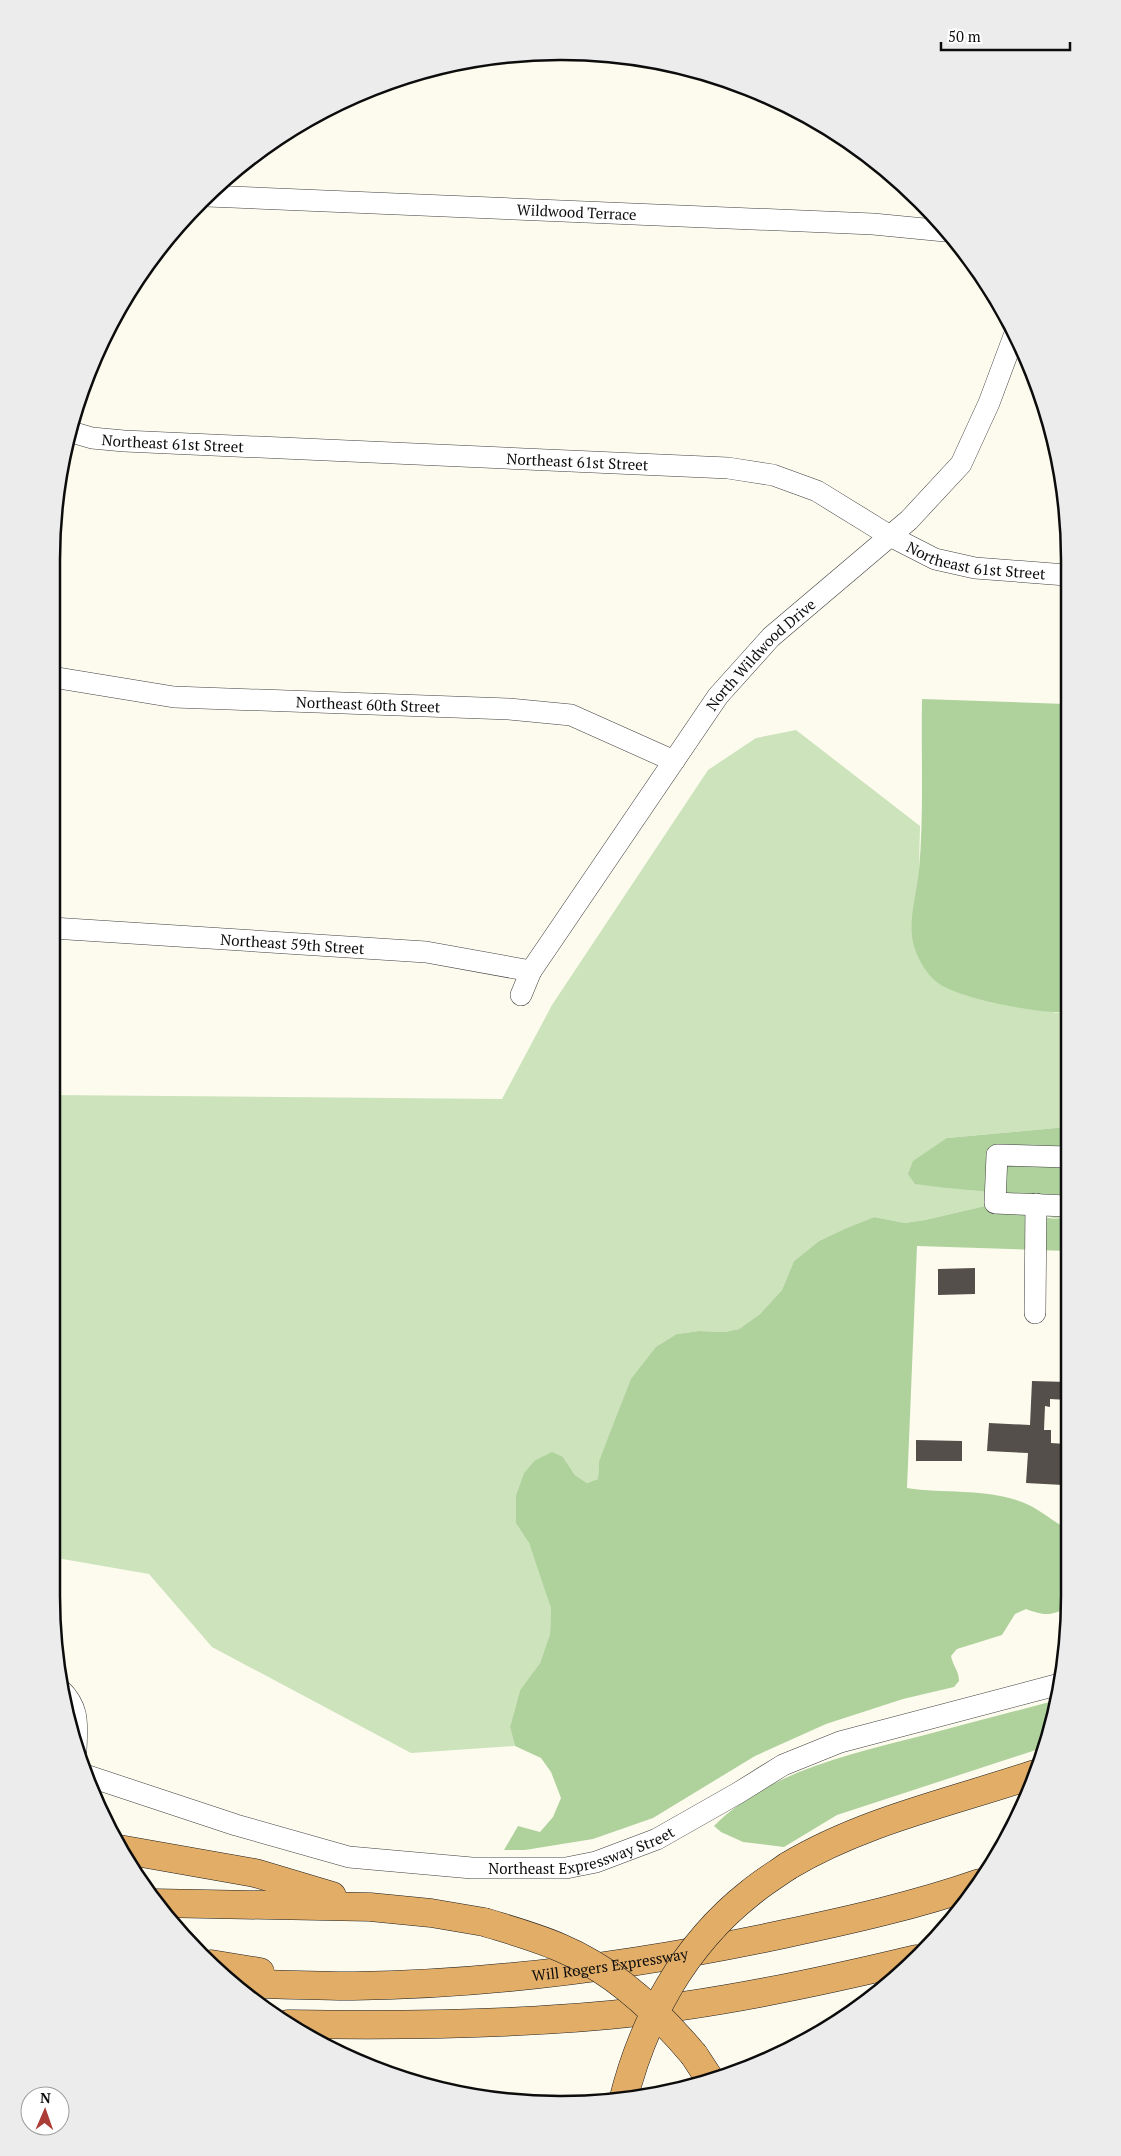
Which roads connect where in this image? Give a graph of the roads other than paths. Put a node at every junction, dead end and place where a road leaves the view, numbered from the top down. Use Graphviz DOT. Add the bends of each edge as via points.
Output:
graph roads {
  1 [pos="218,196"];
  2 [pos="937,230"];
  3 [pos="1011,344"];
  4 [pos="76,433"];
  5 [pos="890,536"];
  6 [pos="1061,575"];
  7 [pos="60,678"];
  8 [pos="674,761"];
  9 [pos="60,929"];
  10 [pos="531,971"];
  11 [pos="521,995"];
  12 [pos="1061,1157"];
  13 [pos="1036,1204"];
  14 [pos="1061,1206"];
  15 [pos="1035,1313"];
  16 [pos="1052,1686"];
  17 [pos="73,1708"];
  18 [pos="77,1724"];
  19 [pos="1027,1777"];
  20 [pos="95,1778"];
  21 [pos="130,1851"];
  22 [pos="968,1886"];
  23 [pos="166,1903"];
  24 [pos="370,1907"];
  25 [pos="901,1962"];
  26 [pos="224,1966"];
  27 [pos="244,1983"];
  28 [pos="353,1986"];
  29 [pos="302,2024"];
  30 [pos="707,2074"];
  31 [pos="625,2092"];
  1 -- 2 [label="street, Wildwood Terrace" via="873,224"];
  3 -- 5 [label="street, North Wildwood Drive" via="961,464"];
  4 -- 5 [label="street, Northeast 61st Street" via="124,441 728,468 774,474 817,491"];
  5 -- 6 [label="street, Northeast 61st Street" via="936,559 975,568"];
  5 -- 8 [label="street, North Wildwood Drive" via="771,637 718,696"];
  7 -- 8 [label="street, Northeast 60th Street" via="174,697 509,708 571,715"];
  8 -- 10 [label="street, North Wildwood Drive"];
  9 -- 10 [label="street, Northeast 59th Street" via="426,952"];
  10 -- 11 [label="street, North Wildwood Drive"];
  12 -- 13 [label="street" via="997,1155 995,1203"];
  13 -- 14 [label="street"];
  13 -- 15 [label="street"];
  16 -- 20 [label="street, Northeast Expressway Street" via="840,1742 783,1764 656,1839 596,1862 566,1868 472,1868 350,1857 236,1825"];
  17 -- 18 [label="street"];
  19 -- 31 [label="highway, bridge" via="878,1825 813,1851 749,1893 701,1941 658,2002 631,2068"];
  21 -- 24 [label="highway" via="255,1873"];
  22 -- 28 [label="highway, Will Rogers Expressway" via="821,1926 650,1960 542,1975"];
  23 -- 24 [label="highway"];
  24 -- 30 [label="highway, bridge" via="484,1922 563,1949 593,1965 643,2002 667,2024"];
  25 -- 29 [label="highway" via="780,1989 609,2015 438,2024"];
  26 -- 28 [label="highway"];
  27 -- 28 [label="highway, Will Rogers Expressway"];
}
